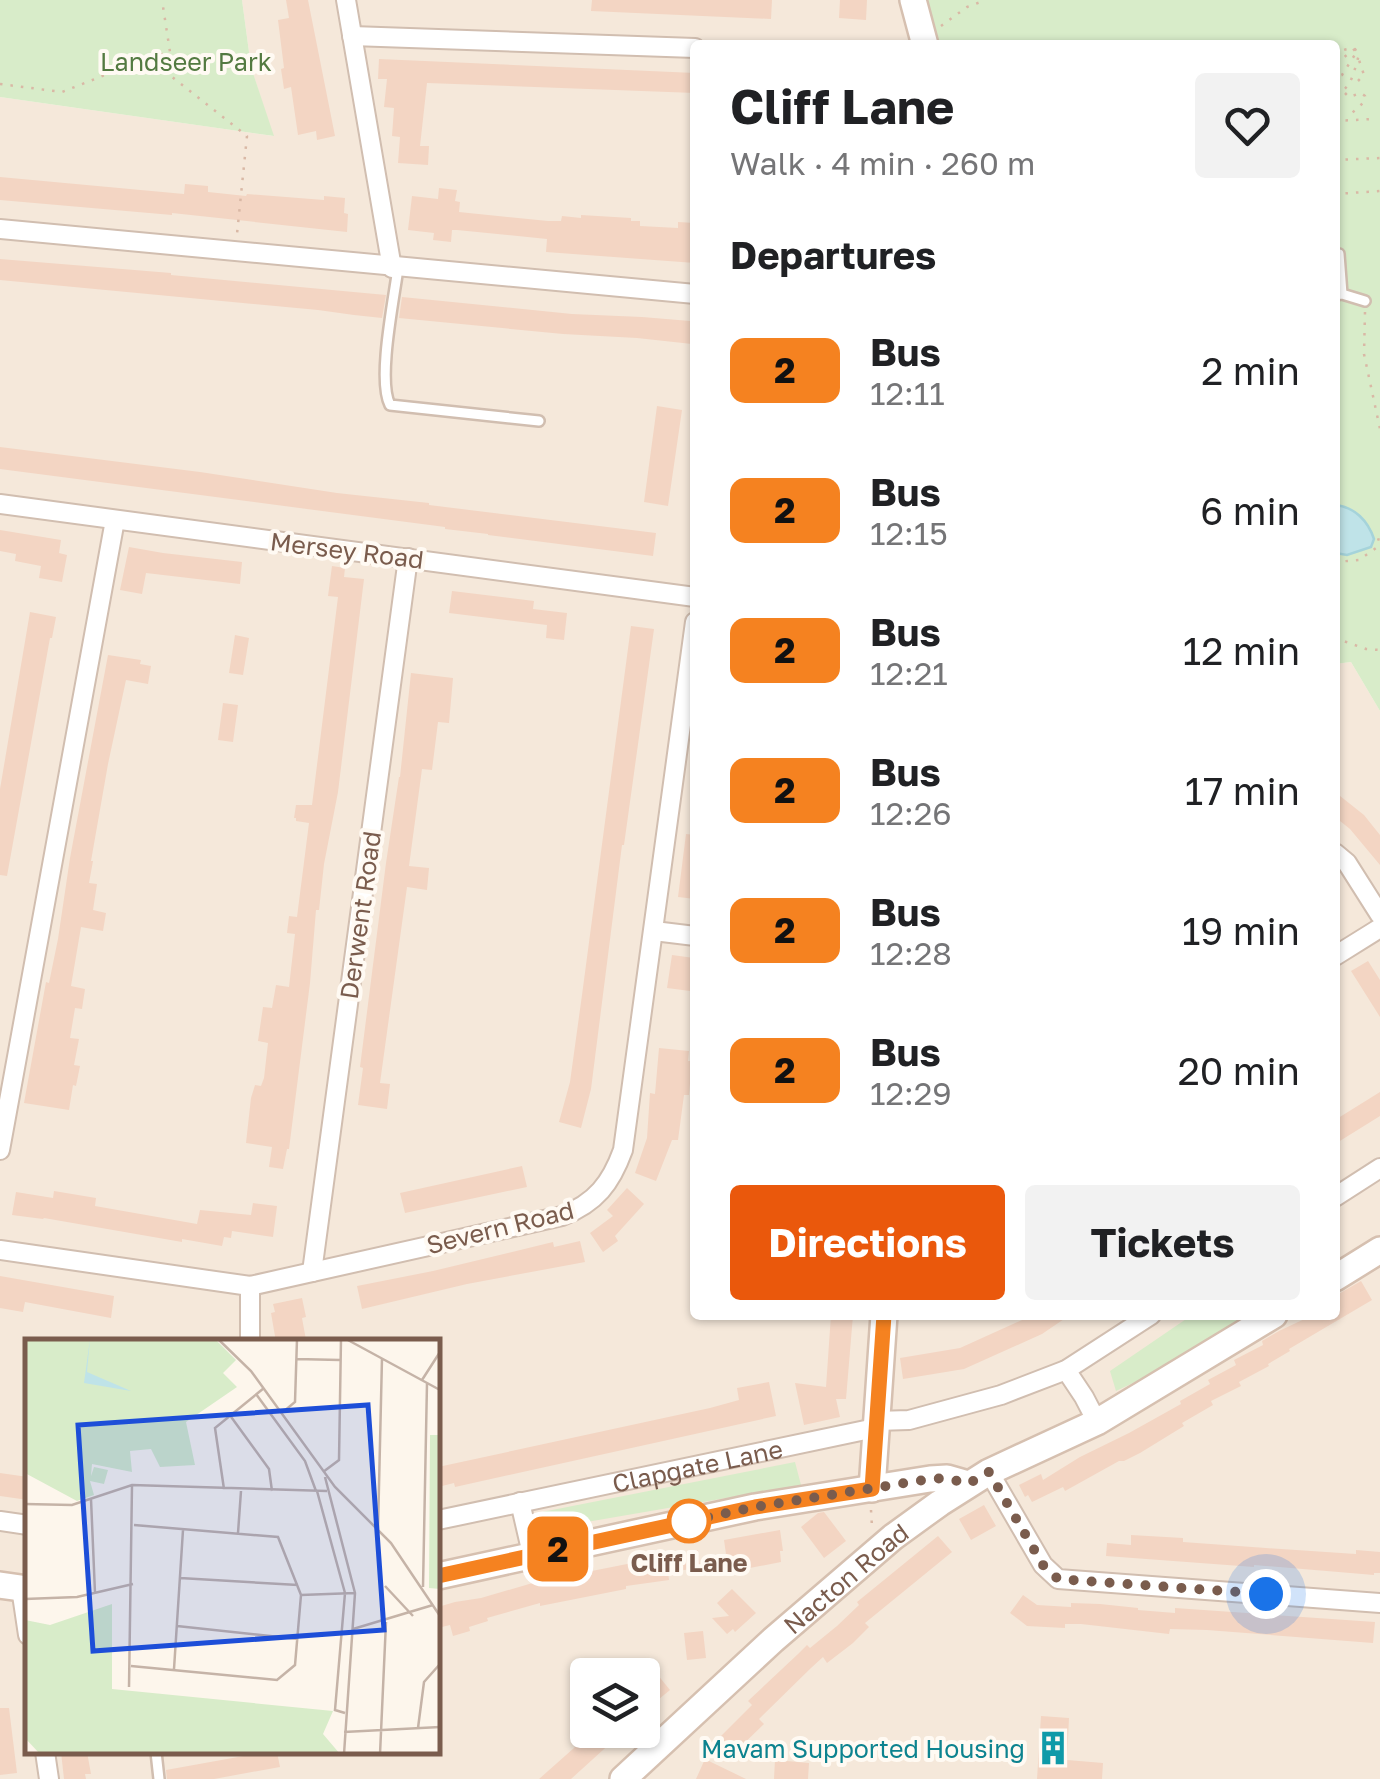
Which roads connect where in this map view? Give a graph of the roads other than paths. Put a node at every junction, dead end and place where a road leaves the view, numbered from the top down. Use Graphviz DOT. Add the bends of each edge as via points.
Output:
graph roads {
  1 [pos="346,0"];
  2 [pos="913,0"];
  3 [pos="352,36"];
  4 [pos="924,40"];
  5 [pos="690,48"];
  6 [pos="0,230"];
  7 [pos="395,268"];
  8 [pos="690,294"];
  9 [pos="1340,295"];
  10 [pos="1365,301"];
  11 [pos="540,421"];
  12 [pos="0,504"];
  13 [pos="115,520"];
  14 [pos="408,558"];
  15 [pos="690,596"];
  16 [pos="690,660"];
  17 [pos="1340,859"];
  18 [pos="1380,915"];
  19 [pos="1380,928"];
  20 [pos="654,931"];
  21 [pos="690,935"];
  22 [pos="1340,953"];
  23 [pos="0,1150"];
  24 [pos="1380,1168"];
  25 [pos="1340,1194"];
  26 [pos="0,1250"];
  27 [pos="1377,1259"];
  28 [pos="312,1272"];
  29 [pos="1340,1276"];
  30 [pos="250,1286"];
  31 [pos="884,1320"];
  32 [pos="1143,1320"];
  33 [pos="1266,1320"];
  34 [pos="250,1339"];
  35 [pos="1066,1370"];
  36 [pos="1097,1422"];
  37 [pos="876,1424"];
  38 [pos="978,1478"];
  39 [pos="866,1490"];
  40 [pos="520,1502"];
  41 [pos="440,1520"];
  42 [pos="0,1521"];
  43 [pos="25,1525"];
  44 [pos="532,1554"];
  45 [pos="440,1576"];
  46 [pos="16,1587"];
  47 [pos="1380,1602"];
  48 [pos="25,1623"];
  49 [pos="45,1754"];
  50 [pos="156,1754"];
  51 [pos="49,1779"];
  52 [pos="160,1779"];
  53 [pos="623,1779"];
  1 -- 3 [label="street"];
  2 -- 4 [label="street"];
  3 -- 5 [label="street"];
  3 -- 7 [label="street"];
  6 -- 7 [label="street"];
  7 -- 8 [label="street"];
  7 -- 11 [label="lane" via="384,394 390,404"];
  9 -- 10 [label="lane"];
  12 -- 13 [label="street, Mersey Road"];
  13 -- 14 [label="street, Mersey Road"];
  13 -- 23 [label="street"];
  14 -- 15 [label="street, Mersey Road"];
  14 -- 28 [label="street, Derwent Road"];
  16 -- 20 [label="street, Severn Road"];
  17 -- 18 [label="street"];
  19 -- 22 [label="street"];
  20 -- 21 [label="street"];
  20 -- 28 [label="street, Severn Road" via="624,1150 593,1200 562,1216"];
  24 -- 25 [label="street"];
  26 -- 30 [label="street, Severn Road"];
  27 -- 29 [label="street"];
  28 -- 30 [label="street, Severn Road"];
  30 -- 34 [label="street"];
  31 -- 37 [label="street"];
  32 -- 35 [label="street"];
  33 -- 36 [label="street, Nacton Road"];
  35 -- 36 [label="street"];
  35 -- 37 [label="street" via="1001,1395"];
  36 -- 38 [label="street, Nacton Road"];
  37 -- 39 [label="street"];
  37 -- 40 [label="street, Clapgate Lane"];
  38 -- 39 [label="street"];
  38 -- 47 [label="street" via="1058,1579"];
  38 -- 53 [label="street, Nacton Road" via="893,1538"];
  39 -- 44 [label="street"];
  40 -- 41 [label="street, Clapgate Lane"];
  40 -- 44 [label="street"];
  42 -- 43 [label="street"];
  44 -- 45 [label="street"];
  46 -- 48 [label="street"];
  49 -- 51 [label="street"];
  50 -- 52 [label="lane"];
}
